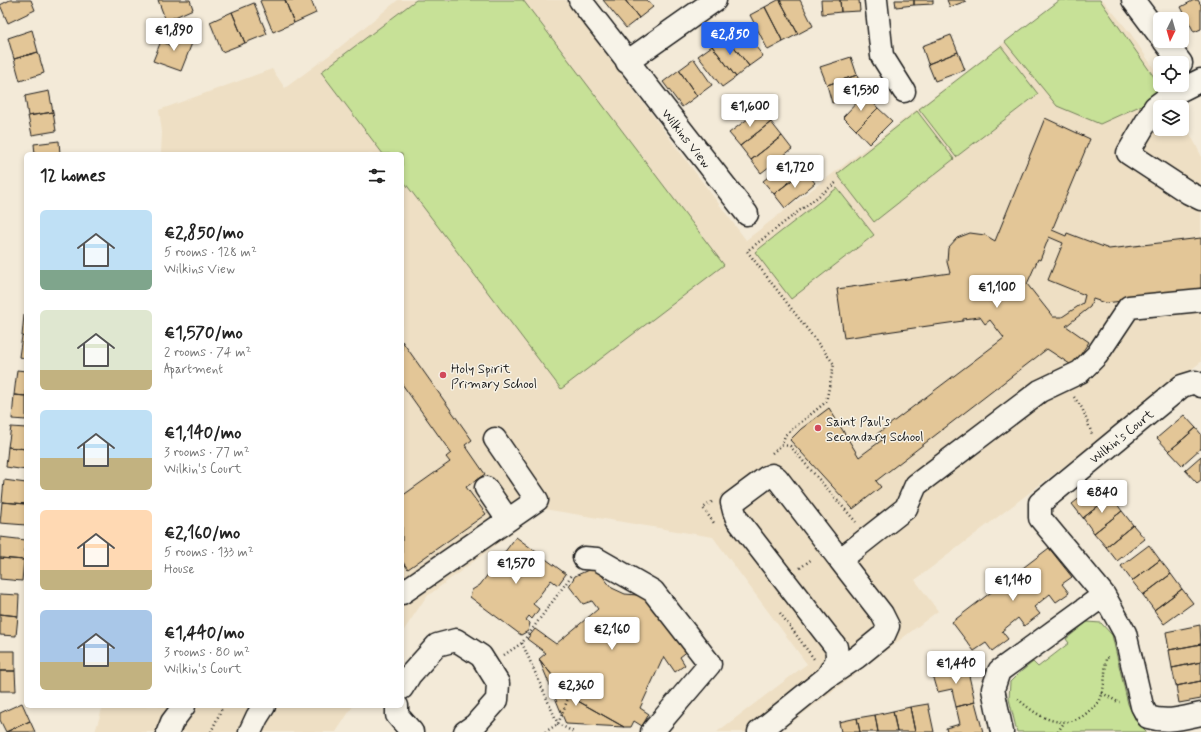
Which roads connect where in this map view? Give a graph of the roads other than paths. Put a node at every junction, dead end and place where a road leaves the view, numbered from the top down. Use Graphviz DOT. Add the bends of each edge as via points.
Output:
graph roads {
  1 [pos="580,0"];
  2 [pos="714,0"];
  3 [pos="876,0"];
  4 [pos="1133,0"];
  5 [pos="1153,27"];
  6 [pos="627,62"];
  7 [pos="1189,72"];
  8 [pos="1198,82"];
  9 [pos="904,91"];
  10 [pos="1201,199"];
  11 [pos="747,214"];
  12 [pos="1201,300"];
  13 [pos="1201,386"];
  14 [pos="495,439"];
  15 [pos="486,488"];
  16 [pos="508,520"];
  17 [pos="584,558"];
  18 [pos="840,560"];
  19 [pos="404,592"];
  20 [pos="1104,595"];
  21 [pos="827,677"];
  22 [pos="404,685"];
  23 [pos="182,708"];
  24 [pos="263,708"];
  25 [pos="397,708"];
  26 [pos="1201,714"];
  27 [pos="168,732"];
  28 [pos="250,732"];
  29 [pos="412,732"];
  30 [pos="465,732"];
  31 [pos="652,732"];
  32 [pos="759,732"];
  33 [pos="1002,732"];
  1 -- 6 [label="street, Wilkins View"];
  2 -- 6 [label="street"];
  3 -- 9 [label="street" via="882,56"];
  4 -- 5 [label="street"];
  6 -- 11 [label="street, Wilkins View"];
  7 -- 8 [label="street"];
  8 -- 10 [label="street" via="1171,95 1155,107 1128,153"];
  12 -- 18 [label="street" via="1130,307 1097,355 1080,372 1040,391 916,486 906,508"];
  13 -- 20 [label="street, Wilkin's Court" via="1195,382 1182,386 1040,503 1040,518"];
  14 -- 16 [label="street" via="537,500"];
  15 -- 16 [label="street"];
  16 -- 19 [label="street"];
  17 -- 31 [label="street" via="597,559 653,591 710,664"];
  18 -- 21 [label="street" via="882,614 888,626 884,635"];
  18 -- 21 [label="street" via="772,475 732,503 737,519 836,647 836,662"];
  20 -- 26 [label="street, Wilkin's Court" via="1125,633 1142,706 1148,718 1161,721 1176,720"];
  20 -- 33 [label="street" via="999,672 993,689"];
  21 -- 32 [label="street"];
  22 -- 30 [label="street" via="437,645 456,640 481,656 498,683 497,700 475,725"];
  23 -- 27 [label="street"];
  24 -- 28 [label="street"];
  25 -- 29 [label="street" via="397,714"];
}
